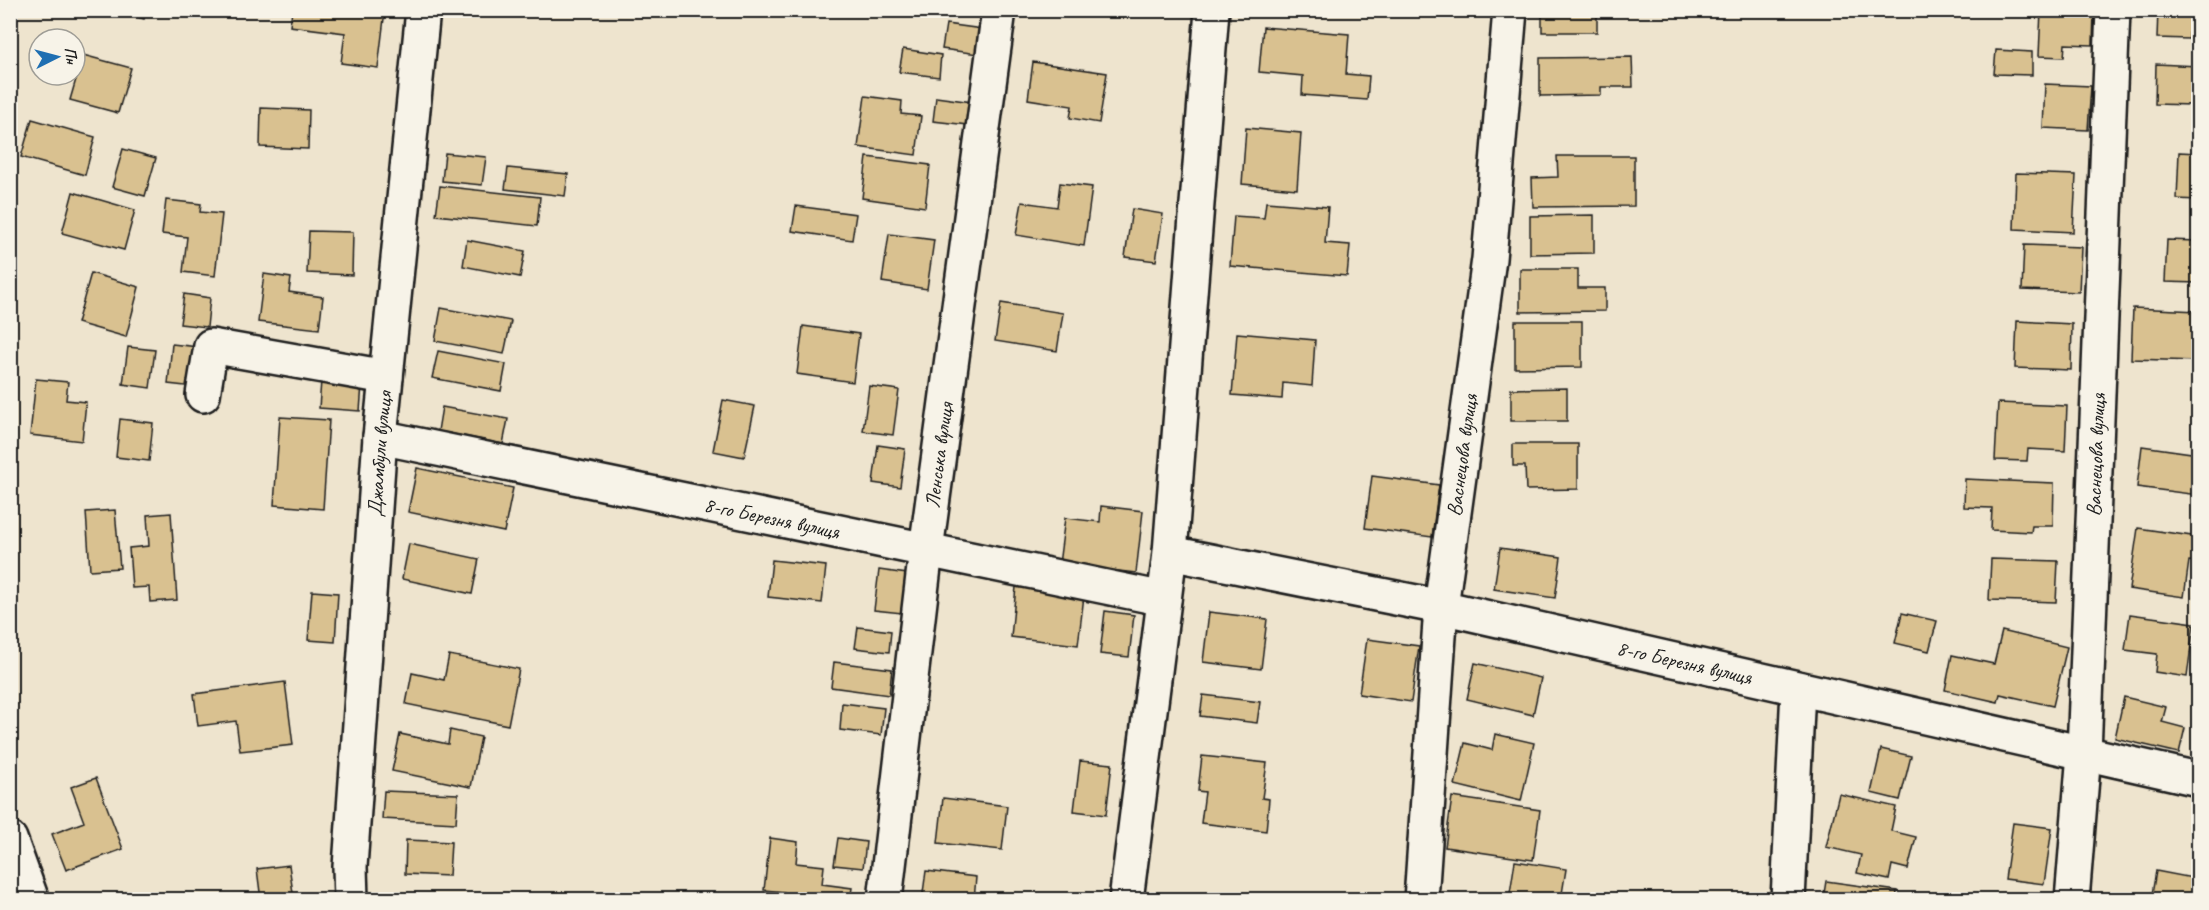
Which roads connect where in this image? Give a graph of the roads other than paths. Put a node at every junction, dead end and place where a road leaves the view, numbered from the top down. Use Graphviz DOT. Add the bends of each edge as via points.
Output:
graph roads {
  1 [pos="423,10"];
  2 [pos="999,10"];
  3 [pos="1212,10"];
  4 [pos="1510,10"];
  5 [pos="2113,10"];
  6 [pos="386,376"];
  7 [pos="203,395"];
  8 [pos="380,437"];
  9 [pos="926,550"];
  10 [pos="1170,553"];
  11 [pos="1164,599"];
  12 [pos="1441,608"];
  13 [pos="1798,689"];
  14 [pos="2084,753"];
  15 [pos="2199,779"];
  16 [pos="10,839"];
  17 [pos="32,900"];
  18 [pos="351,900"];
  19 [pos="885,900"];
  20 [pos="1126,900"];
  21 [pos="1421,900"];
  22 [pos="1788,900"];
  23 [pos="2072,900"];
  1 -- 6 [label="street, Джамбули вулиця"];
  2 -- 9 [label="street, Ленська вулиця"];
  3 -- 10 [label="street"];
  4 -- 12 [label="street, Васнецова вулиця" via="1489,259"];
  5 -- 14 [label="street, Васнецова вулиця"];
  6 -- 7 [label="street" via="211,346"];
  6 -- 8 [label="street, Джамбули вулиця"];
  8 -- 9 [label="street, 8-го Березня вулиця"];
  8 -- 18 [label="street, Джамбули вулиця" via="350,867"];
  9 -- 11 [label="street, 8-го Березня вулиця"];
  9 -- 19 [label="street, Ленська вулиця"];
  10 -- 11 [label="street"];
  10 -- 12 [label="street, 8-го Березня вулиця"];
  11 -- 20 [label="street"];
  12 -- 13 [label="street, 8-го Березня вулиця"];
  12 -- 21 [label="street, Васнецова вулиця"];
  13 -- 14 [label="street, 8-го Березня вулиця"];
  13 -- 22 [label="street"];
  14 -- 15 [label="street, 8-го Березня вулиця"];
  14 -- 23 [label="street, Васнецова вулиця"];
  16 -- 17 [label="street"];
}
